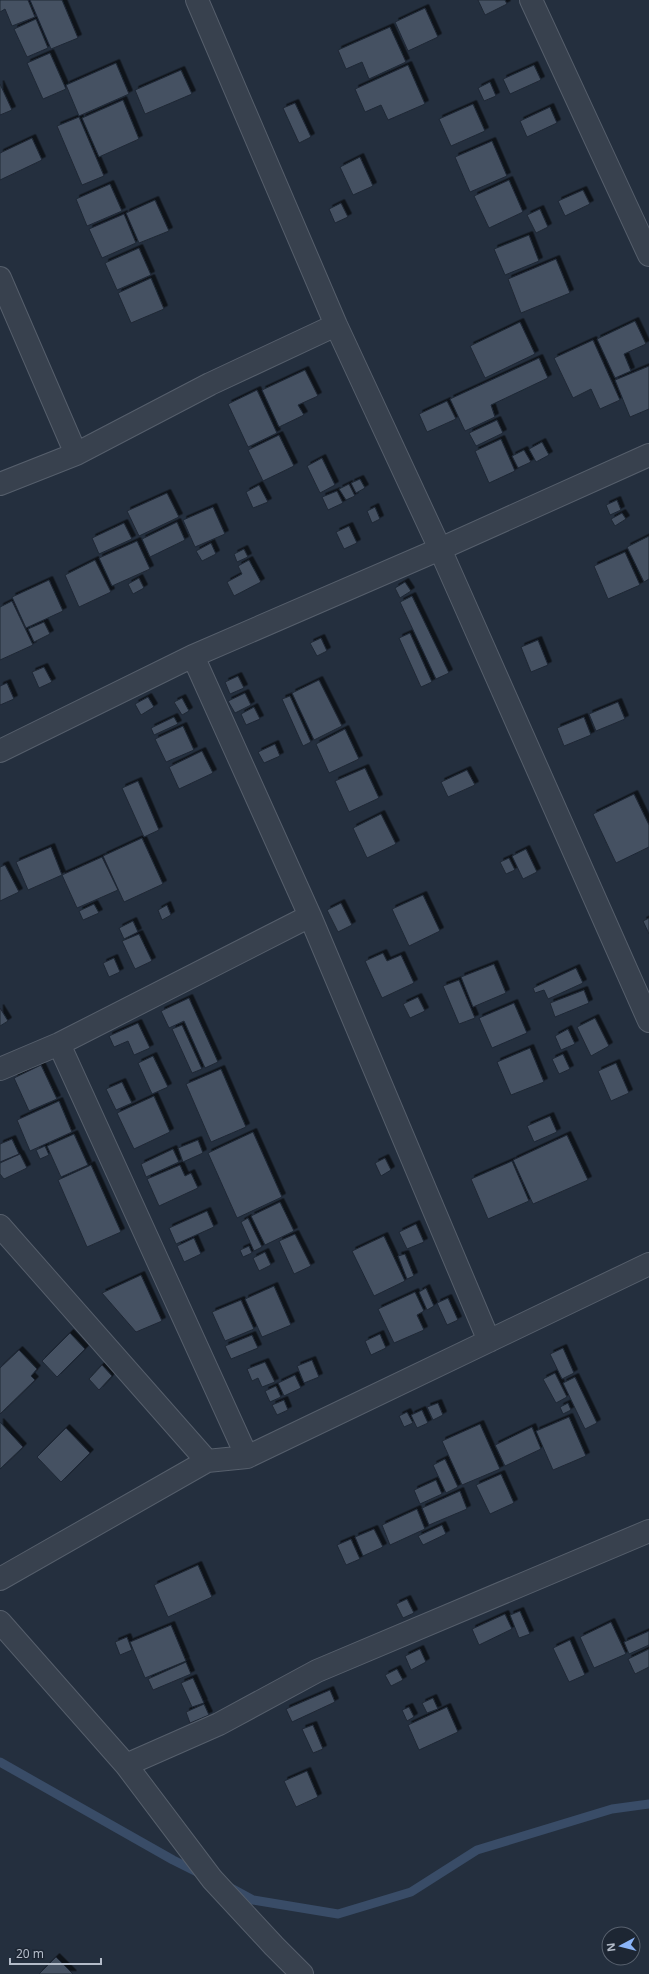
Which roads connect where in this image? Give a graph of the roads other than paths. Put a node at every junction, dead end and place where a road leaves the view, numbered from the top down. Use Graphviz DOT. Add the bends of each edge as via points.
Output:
graph roads {
  1 [pos="197,0"];
  2 [pos="531,0"];
  3 [pos="649,255"];
  4 [pos="0,278"];
  5 [pos="336,325"];
  6 [pos="76,454"];
  7 [pos="649,455"];
  8 [pos="0,484"];
  9 [pos="440,549"];
  10 [pos="192,656"];
  11 [pos="0,750"];
  12 [pos="310,916"];
  13 [pos="649,1022"];
  14 [pos="59,1044"];
  15 [pos="0,1069"];
  16 [pos="0,1226"];
  17 [pos="649,1264"];
  18 [pos="488,1341"];
  19 [pos="247,1457"];
  20 [pos="208,1461"];
  21 [pos="649,1531"];
  22 [pos="0,1579"];
  23 [pos="0,1622"];
  24 [pos="126,1765"];
  25 [pos="302,1974"];
  1 -- 5 [label="street"];
  2 -- 3 [label="street"];
  4 -- 6 [label="street"];
  5 -- 6 [label="street" via="210,384"];
  5 -- 9 [label="street"];
  6 -- 8 [label="street"];
  7 -- 9 [label="street"];
  9 -- 10 [label="street"];
  9 -- 13 [label="street"];
  10 -- 11 [label="street"];
  10 -- 12 [label="street"];
  12 -- 14 [label="street"];
  12 -- 18 [label="street"];
  14 -- 15 [label="street"];
  14 -- 19 [label="street"];
  16 -- 20 [label="street"];
  17 -- 18 [label="street"];
  18 -- 19 [label="street"];
  19 -- 20 [label="street"];
  20 -- 22 [label="street"];
  21 -- 24 [label="street" via="317,1671 219,1724"];
  23 -- 24 [label="street"];
  24 -- 25 [label="street" via="212,1879"];
}
